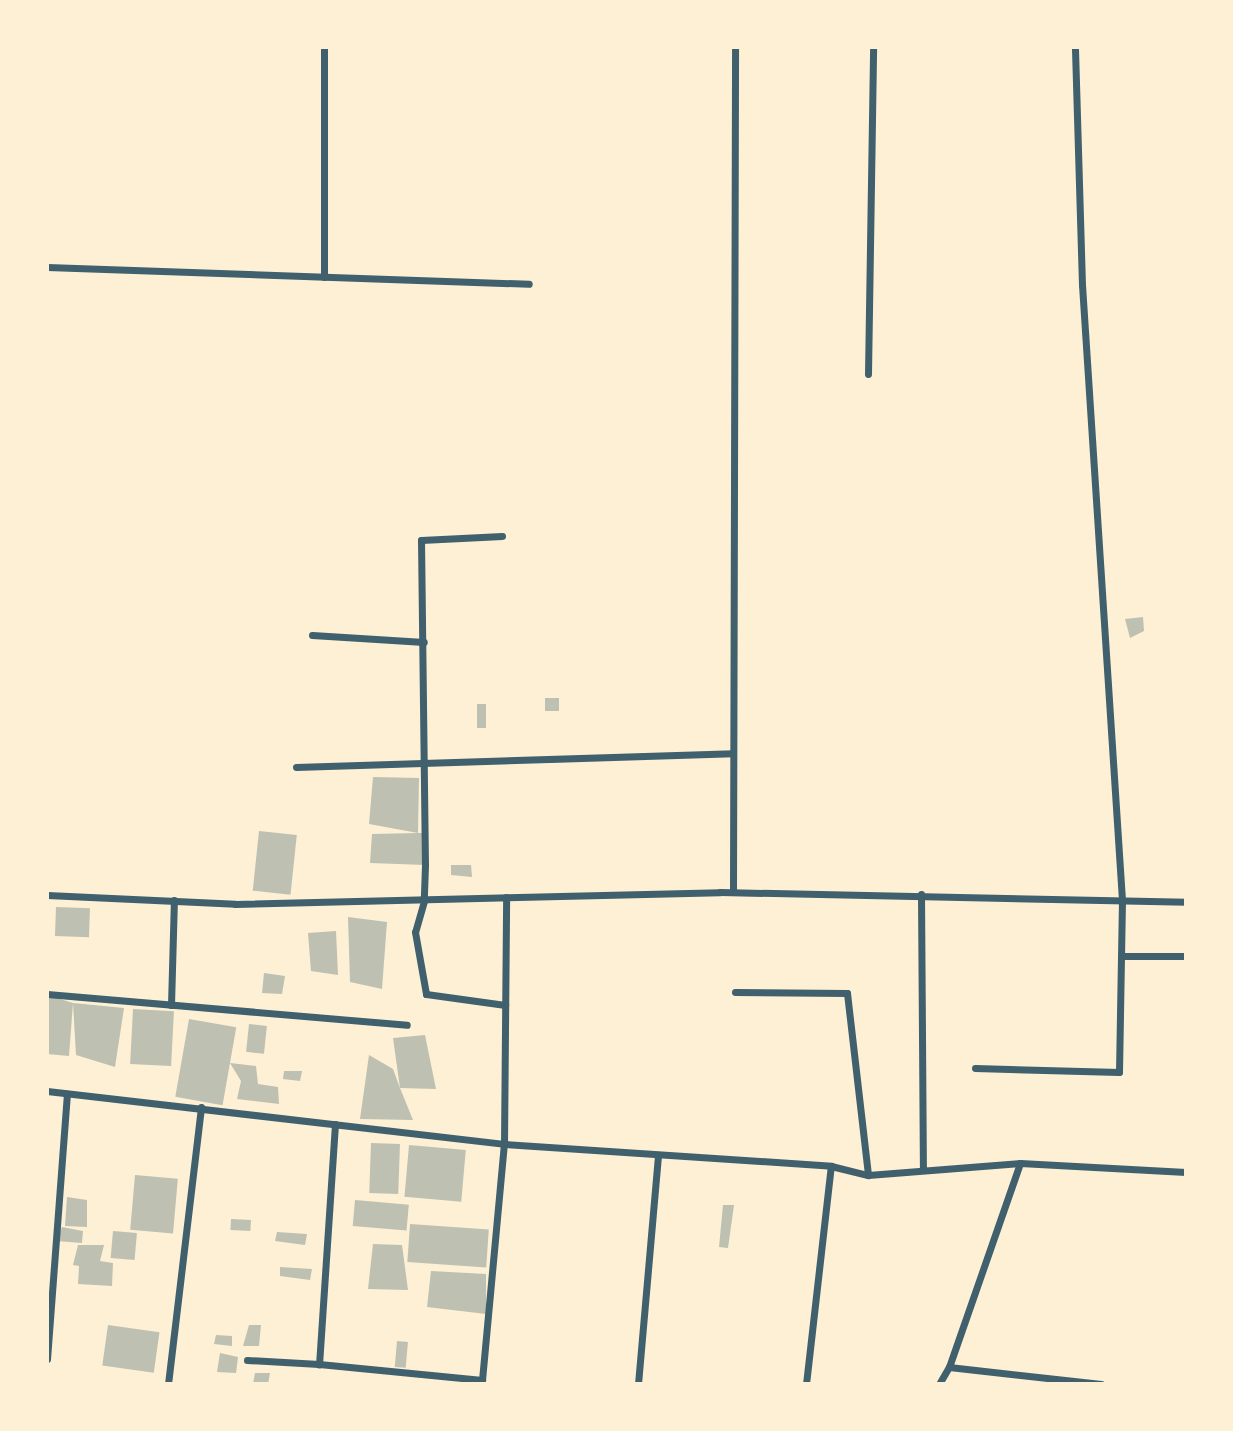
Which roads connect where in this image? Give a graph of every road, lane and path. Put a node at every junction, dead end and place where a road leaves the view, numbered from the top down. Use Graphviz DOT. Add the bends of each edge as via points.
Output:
graph roads {
  1 [pos="324,47"];
  2 [pos="735,47"];
  3 [pos="873,47"];
  4 [pos="1075,47"];
  5 [pos="47,267"];
  6 [pos="324,277"];
  7 [pos="528,284"];
  8 [pos="868,374"];
  9 [pos="502,536"];
  10 [pos="312,635"];
  11 [pos="424,642"];
  12 [pos="733,753"];
  13 [pos="426,761"];
  14 [pos="296,767"];
  15 [pos="733,892"];
  16 [pos="921,894"];
  17 [pos="47,895"];
  18 [pos="506,897"];
  19 [pos="174,900"];
  20 [pos="1122,900"];
  21 [pos="424,901"];
  22 [pos="1186,902"];
  23 [pos="1122,956"];
  24 [pos="1186,957"];
  25 [pos="736,992"];
  26 [pos="47,994"];
  27 [pos="171,1005"];
  28 [pos="505,1005"];
  29 [pos="407,1025"];
  30 [pos="975,1068"];
  31 [pos="47,1091"];
  32 [pos="67,1094"];
  33 [pos="201,1107"];
  34 [pos="335,1124"];
  35 [pos="504,1144"];
  36 [pos="658,1155"];
  37 [pos="1020,1163"];
  38 [pos="831,1166"];
  39 [pos="923,1170"];
  40 [pos="1186,1172"];
  41 [pos="867,1175"];
  42 [pos="47,1359"];
  43 [pos="247,1360"];
  44 [pos="319,1364"];
  45 [pos="948,1367"];
  46 [pos="1023,1374"];
  47 [pos="482,1382"];
  48 [pos="168,1384"];
  49 [pos="638,1384"];
  50 [pos="806,1384"];
  51 [pos="939,1384"];
  52 [pos="1023,1384"];
  53 [pos="1101,1384"];
  1 -- 6 [label="street"];
  2 -- 12 [label="street"];
  3 -- 8 [label="street"];
  4 -- 20 [label="street" via="1082,285"];
  5 -- 6 [label="street"];
  6 -- 7 [label="street"];
  9 -- 11 [label="street" via="421,540"];
  10 -- 11 [label="street"];
  11 -- 13 [label="street"];
  12 -- 13 [label="street"];
  12 -- 15 [label="street"];
  13 -- 14 [label="street"];
  13 -- 21 [label="street"];
  15 -- 16 [label="street"];
  15 -- 18 [label="street"];
  16 -- 20 [label="street"];
  16 -- 39 [label="street"];
  17 -- 19 [label="street"];
  18 -- 21 [label="street"];
  18 -- 28 [label="street"];
  19 -- 21 [label="street" via="235,904"];
  19 -- 27 [label="street"];
  20 -- 22 [label="street"];
  20 -- 23 [label="street"];
  21 -- 28 [label="street" via="415,932 426,995"];
  23 -- 24 [label="street"];
  23 -- 30 [label="street" via="1119,1072"];
  25 -- 41 [label="street" via="847,993"];
  26 -- 27 [label="street"];
  27 -- 29 [label="street"];
  28 -- 35 [label="street"];
  31 -- 32 [label="street"];
  32 -- 33 [label="street"];
  32 -- 42 [label="street"];
  33 -- 34 [label="street"];
  33 -- 48 [label="street"];
  34 -- 35 [label="street"];
  34 -- 44 [label="street"];
  35 -- 36 [label="street"];
  35 -- 47 [label="street"];
  36 -- 38 [label="street"];
  36 -- 49 [label="street"];
  37 -- 39 [label="street"];
  37 -- 40 [label="street"];
  37 -- 45 [label="street"];
  38 -- 41 [label="street"];
  38 -- 50 [label="street"];
  39 -- 41 [label="street"];
  43 -- 44 [label="street"];
  44 -- 47 [label="street"];
  45 -- 46 [label="street"];
  45 -- 51 [label="street"];
  46 -- 52 [label="street"];
  46 -- 53 [label="street"];
}
